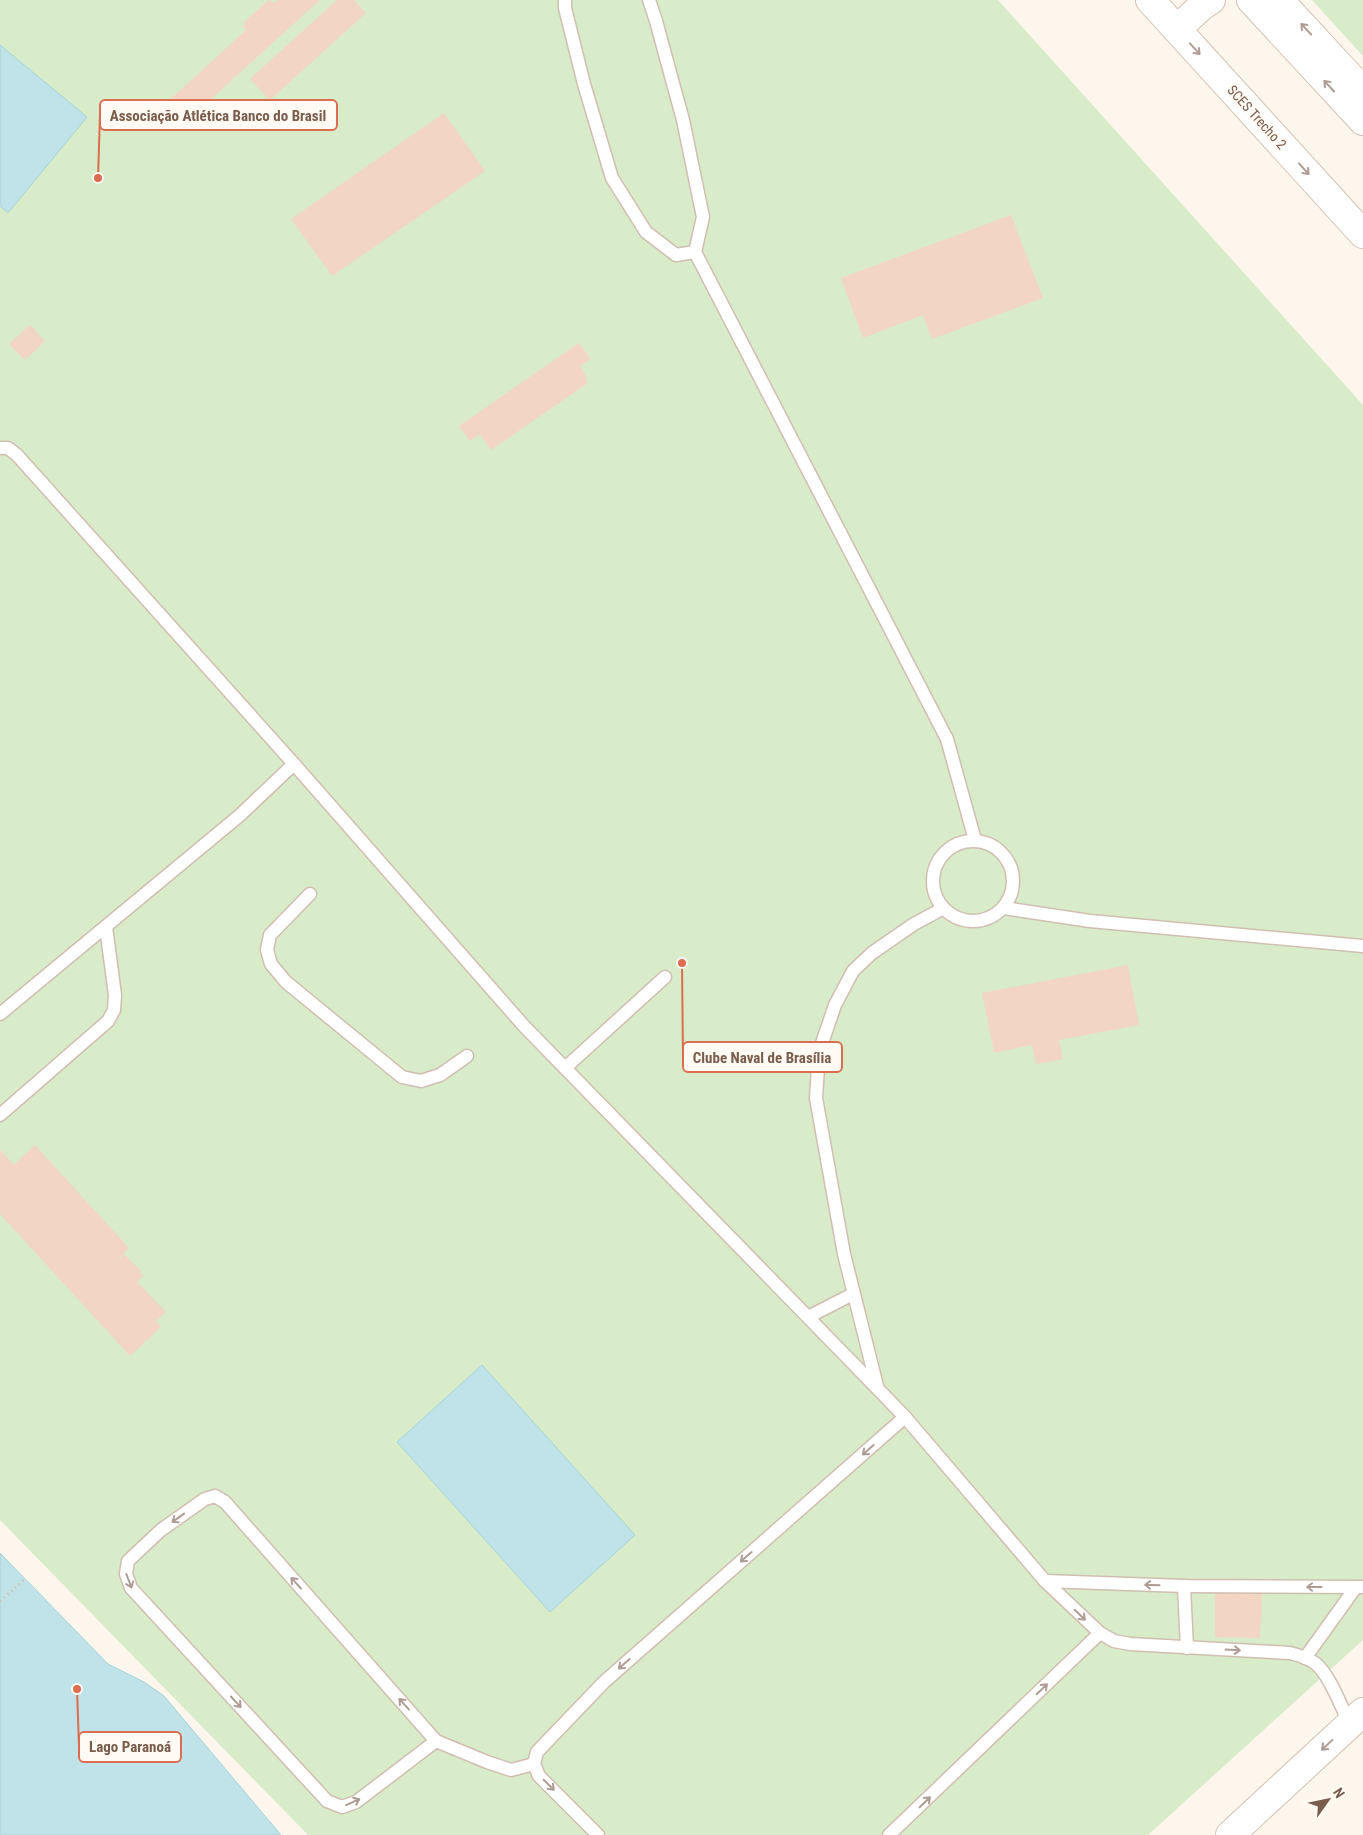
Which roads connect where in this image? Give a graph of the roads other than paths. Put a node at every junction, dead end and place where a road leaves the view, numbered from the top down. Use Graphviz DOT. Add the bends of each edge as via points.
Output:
graph roads {
  1 [pos="565,0"];
  2 [pos="649,0"];
  3 [pos="1150,0"];
  4 [pos="1211,0"];
  5 [pos="1251,0"];
  6 [pos="1279,0"];
  7 [pos="1176,29"];
  8 [pos="1363,91"];
  9 [pos="1363,121"];
  10 [pos="1363,234"];
  11 [pos="694,252"];
  12 [pos="0,448"];
  13 [pos="294,764"];
  14 [pos="974,840"];
  15 [pos="310,894"];
  16 [pos="1004,908"];
  17 [pos="942,909"];
  18 [pos="106,927"];
  19 [pos="1363,946"];
  20 [pos="665,977"];
  21 [pos="0,1014"];
  22 [pos="467,1056"];
  23 [pos="565,1068"];
  24 [pos="0,1115"];
  25 [pos="853,1294"];
  26 [pos="808,1317"];
  27 [pos="878,1389"];
  28 [pos="905,1417"];
  29 [pos="1045,1581"];
  30 [pos="1184,1586"];
  31 [pos="1360,1587"];
  32 [pos="1100,1633"];
  33 [pos="1187,1648"];
  34 [pos="1305,1658"];
  35 [pos="1356,1718"];
  36 [pos="436,1741"];
  37 [pos="534,1764"];
  38 [pos="598,1835"];
  39 [pos="889,1835"];
  40 [pos="1230,1835"];
  1 -- 11 [label="lane" via="584,84 612,178 646,232 676,255"];
  2 -- 11 [label="lane" via="683,120 703,217"];
  3 -- 7 [label="main road, SCES Trecho 2"];
  4 -- 7 [label="main road"];
  9 -- 5 [label="main road, one-way"];
  8 -- 6 [label="main road, one-way"];
  7 -- 10 [label="main road, SCES Trecho 2, one-way"];
  11 -- 14 [label="lane" via="947,739"];
  12 -- 13 [label="lane" via="8,448 17,455"];
  13 -- 18 [label="lane" via="239,816"];
  13 -- 23 [label="lane" via="524,1026"];
  14 -- 16 [label="lane" via="992,845 1006,856 1013,873 1012,892"];
  14 -- 17 [label="lane" via="956,844 940,856 933,873 933,892"];
  15 -- 22 [label="lane" via="270,935 267,950 271,964 286,982 402,1077 421,1081 440,1075"];
  16 -- 17 [label="lane" via="990,918 974,922 957,919"];
  16 -- 19 [label="lane" via="1090,921"];
  17 -- 25 [label="lane" via="872,952 853,971 835,1005 819,1052 816,1098"];
  18 -- 21 [label="lane"];
  18 -- 24 [label="lane" via="115,996 114,1010 108,1021"];
  20 -- 23 [label="lane"];
  23 -- 26 [label="lane"];
  25 -- 26 [label="lane"];
  25 -- 27 [label="lane"];
  26 -- 27 [label="lane"];
  27 -- 28 [label="lane"];
  28 -- 29 [label="lane"];
  28 -- 37 [label="lane, one-way" via="604,1682 537,1752"];
  30 -- 29 [label="lane, one-way"];
  29 -- 32 [label="lane, one-way"];
  31 -- 30 [label="lane, one-way"];
  30 -- 33 [label="lane"];
  31 -- 34 [label="lane"];
  32 -- 33 [label="lane" via="1114,1641 1130,1644"];
  39 -- 32 [label="lane, one-way"];
  33 -- 34 [label="lane, one-way" via="1290,1653"];
  34 -- 35 [label="lane" via="1316,1664"];
  35 -- 40 [label="main road, one-way"];
  36 -- 36 [label="lane, one-way" via="225,1502 215,1496 205,1498 162,1530 128,1562 126,1574 131,1588 327,1801 342,1807 356,1802"];
  36 -- 37 [label="lane" via="510,1770"];
  37 -- 38 [label="lane, one-way" via="539,1776"];
}
